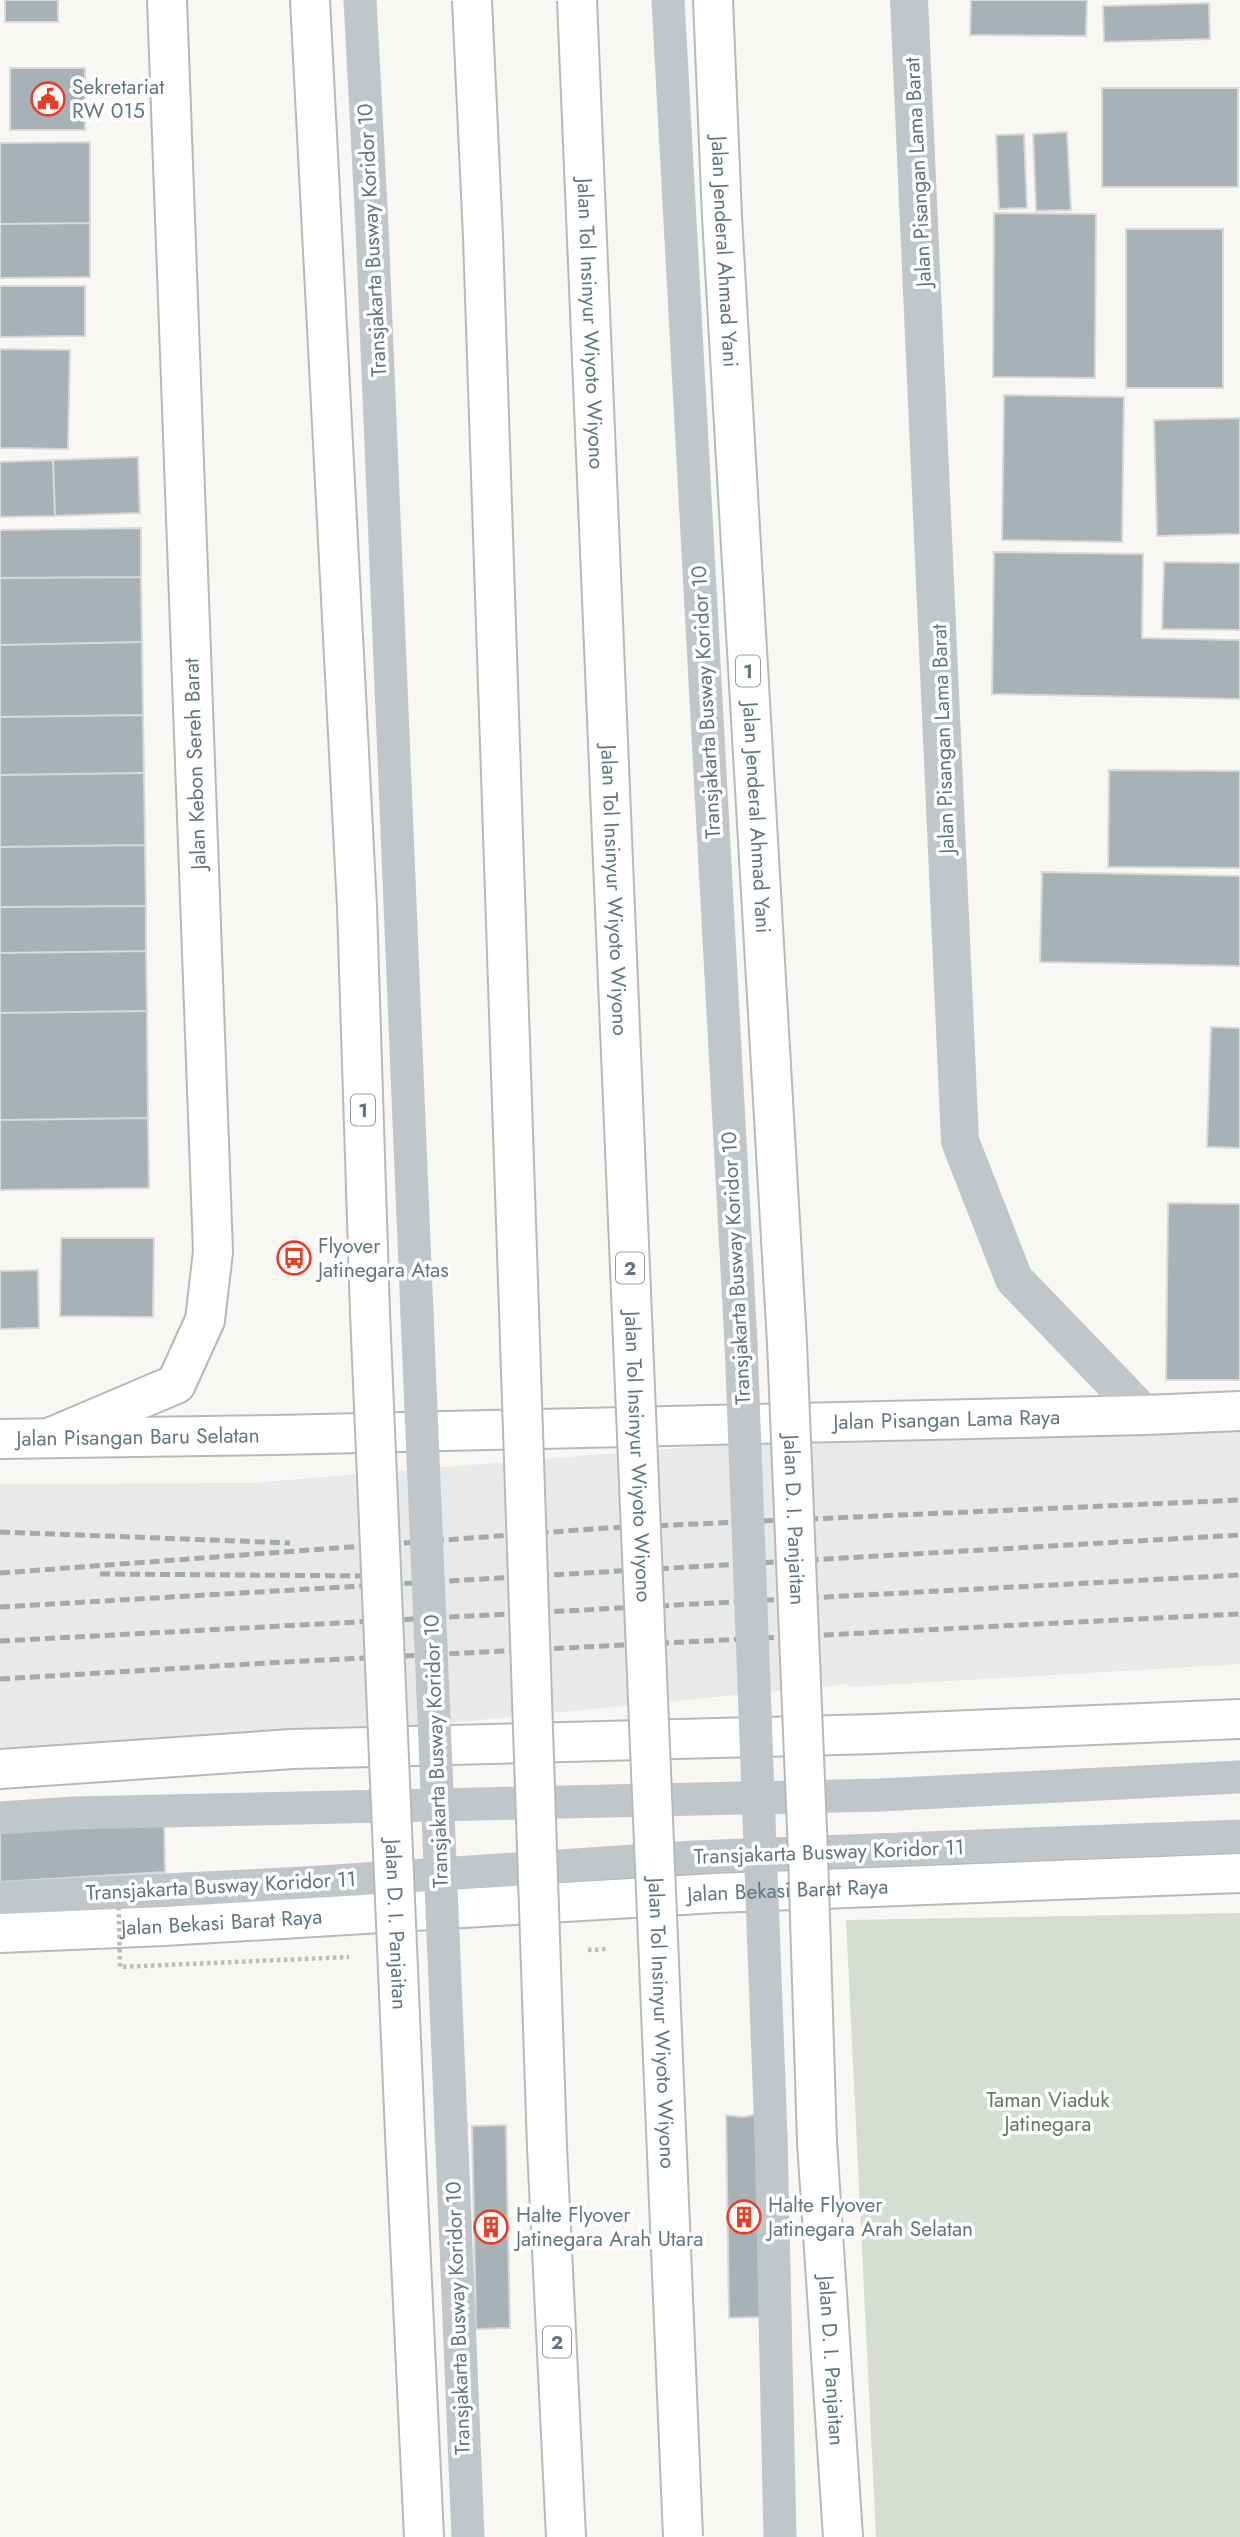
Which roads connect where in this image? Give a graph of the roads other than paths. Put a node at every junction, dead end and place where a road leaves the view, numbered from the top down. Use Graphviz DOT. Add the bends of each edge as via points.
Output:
graph roads {
  1 [pos="167,0"];
  2 [pos="310,0"];
  3 [pos="360,0"];
  4 [pos="472,0"];
  5 [pos="577,0"];
  6 [pos="668,0"];
  7 [pos="713,0"];
  8 [pos="909,0"];
  9 [pos="787,1342"];
  10 [pos="1240,1411"];
  11 [pos="1145,1415"];
  12 [pos="276,1435"];
  13 [pos="49,1438"];
  14 [pos="0,1439"];
  15 [pos="1240,1719"];
  16 [pos="0,1769"];
  17 [pos="1240,1777"];
  18 [pos="0,1818"];
  19 [pos="1240,1836"];
  20 [pos="1240,1873"];
  21 [pos="0,1898"];
  22 [pos="0,1933"];
  23 [pos="424,2537"];
  24 [pos="468,2537"];
  25 [pos="566,2537"];
  26 [pos="683,2537"];
  27 [pos="780,2537"];
  28 [pos="843,2537"];
  1 -- 13 [label="main road, Jalan Kebon Sereh Barat" via="214,1252 205,1320 176,1384"];
  2 -- 23 [label="main road, Jalan D. I. Panjaitan / 1, bridge" via="357,906 370,1313"];
  3 -- 24 [label="lane, Transjakarta Busway Koridor 10, bridge"];
  4 -- 25 [label="main road, 2, bridge" via="546,2105"];
  5 -- 26 [label="main road, Jalan Tol Insinyur Wiyoto Wiyono / 2, bridge"];
  6 -- 27 [label="lane, Transjakarta Busway Koridor 10, bridge" via="741,1342 771,2135"];
  7 -- 9 [label="main road, Jalan Jenderal Ahmad Yani / 1"];
  8 -- 11 [label="street, Jalan Pisangan Lama Barat" via="960,1141 1014,1279"];
  9 -- 28 [label="main road, Jalan D. I. Panjaitan, bridge" via="817,2142"];
  10 -- 11 [label="main road, Jalan Pisangan Lama Raya"];
  11 -- 12 [label="main road, Jalan Pisangan Lama Raya"];
  12 -- 13 [label="main road, Jalan Pisangan Baru Selatan"];
  13 -- 14 [label="main road, Jalan Pisangan Baru Selatan"];
  15 -- 16 [label="main road" via="292,1749"];
  17 -- 18 [label="lane" via="880,1796"];
  19 -- 21 [label="lane, Transjakarta Busway Koridor 11" via="694,1857"];
  20 -- 22 [label="main road, Jalan Bekasi Barat Raya" via="715,1893"];
}
